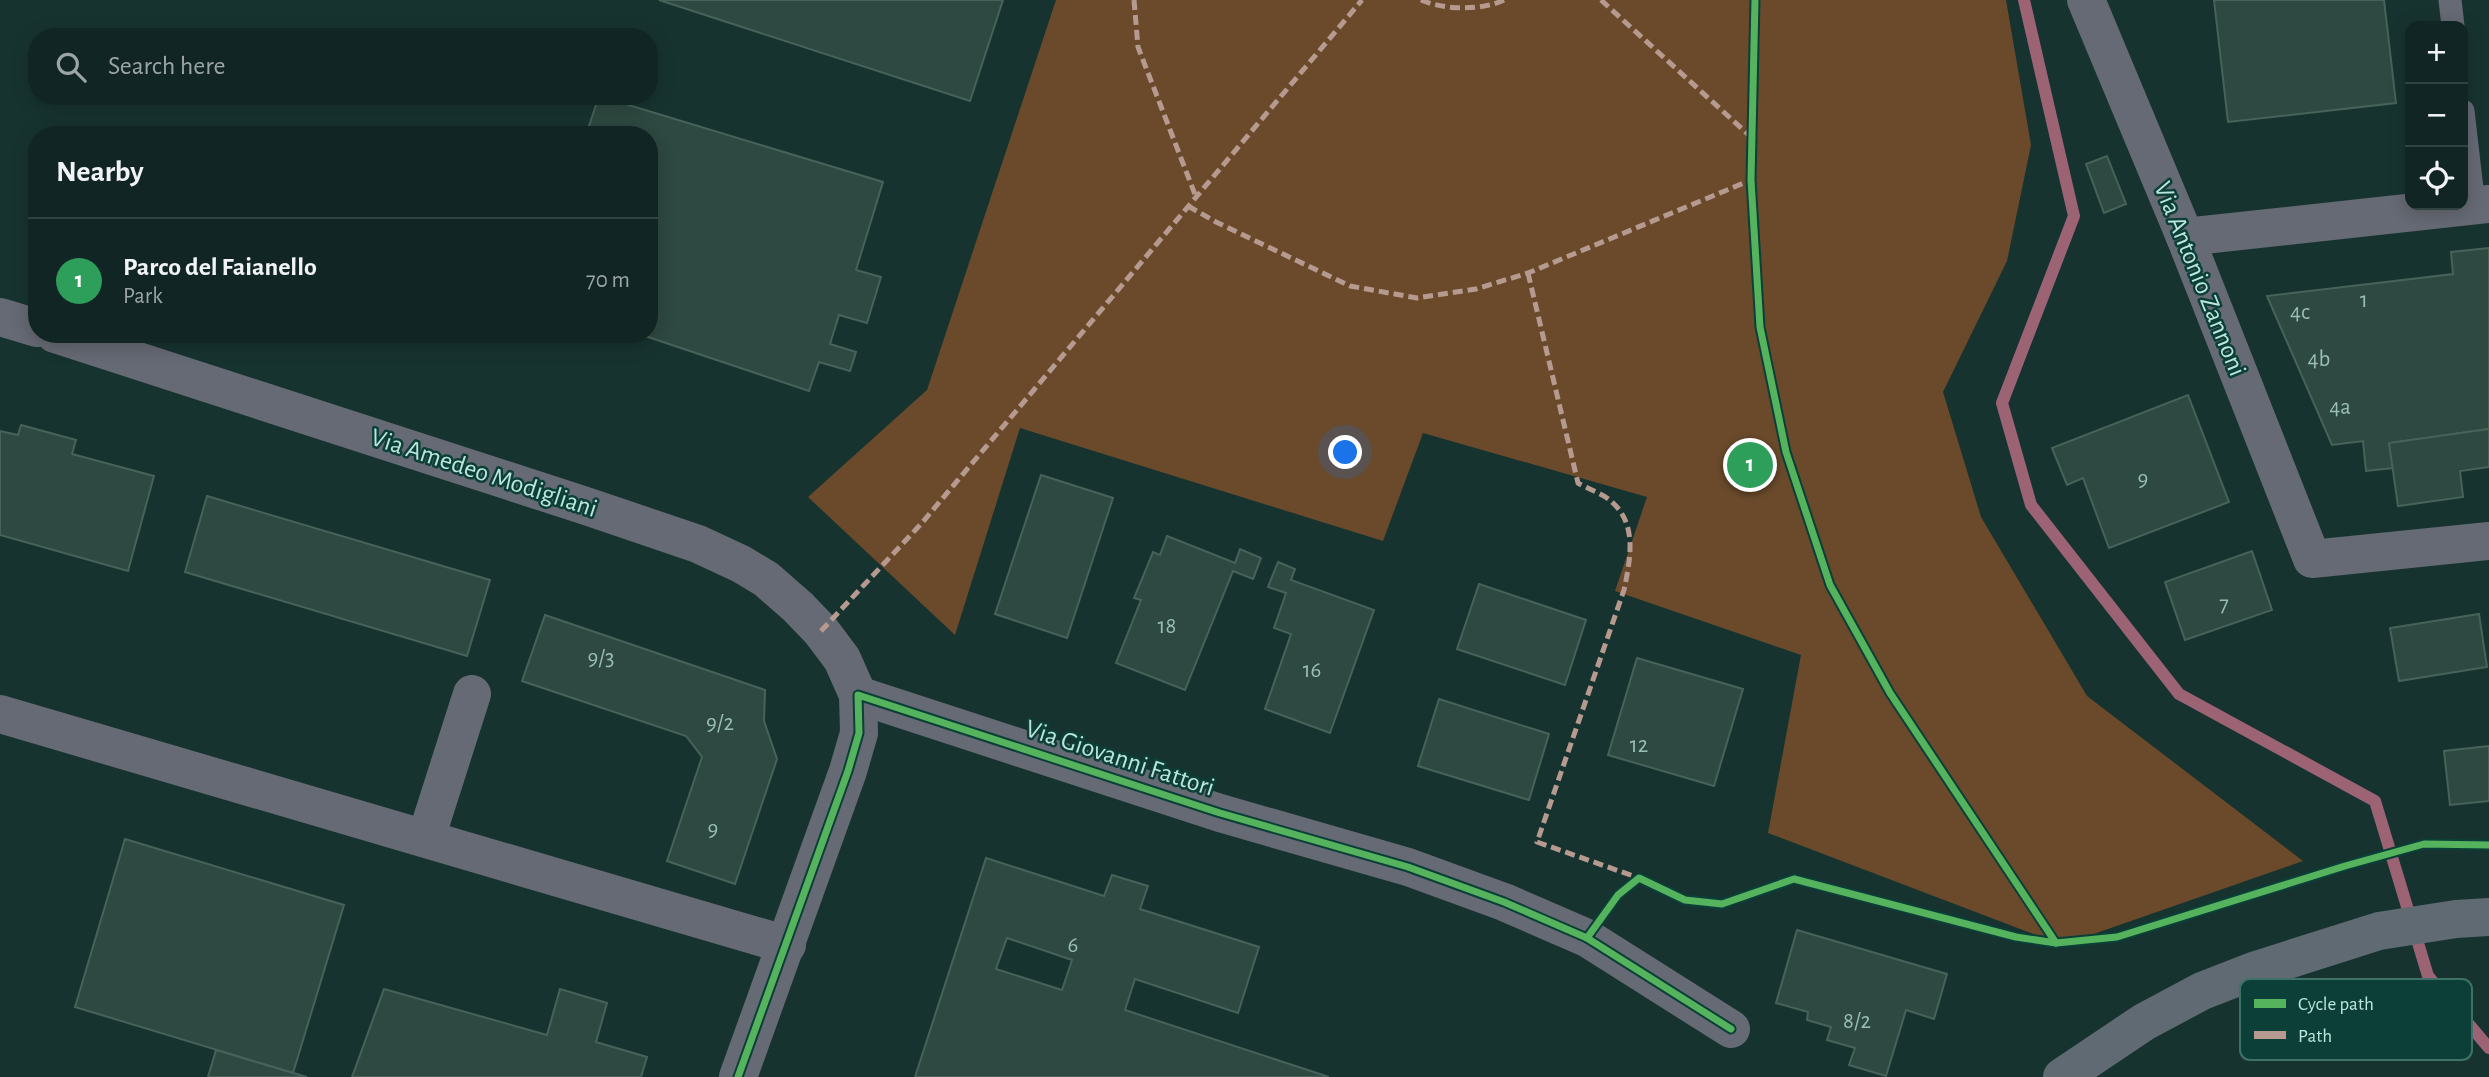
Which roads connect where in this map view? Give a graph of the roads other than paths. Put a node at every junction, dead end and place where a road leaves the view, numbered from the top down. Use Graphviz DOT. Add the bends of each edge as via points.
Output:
graph roads {
  1 [pos="2086,0"];
  2 [pos="2450,0"];
  3 [pos="2452,21"];
  4 [pos="2468,137"];
  5 [pos="2481,205"];
  6 [pos="2185,237"];
  7 [pos="0,317"];
  8 [pos="28,325"];
  9 [pos="83,343"];
  10 [pos="2489,541"];
  11 [pos="472,694"];
  12 [pos="858,695"];
  13 [pos="0,714"];
  14 [pos="426,838"];
  15 [pos="2473,918"];
  16 [pos="787,945"];
  17 [pos="1731,1029"];
  18 [pos="738,1077"];
  19 [pos="2063,1077"];
  1 -- 6 [label="street, Via Antonio Zannoni"];
  2 -- 3 [label="lane"];
  4 -- 5 [label="lane"];
  5 -- 6 [label="street"];
  6 -- 10 [label="street, Via Antonio Zannoni" via="2312,559"];
  7 -- 8 [label="street"];
  9 -- 12 [label="street, Via Amedeo Modigliani" via="720,554 766,579 798,607 842,659"];
  11 -- 14 [label="street"];
  12 -- 16 [label="street" via="859,733"];
  12 -- 17 [label="street, Via Giovanni Fattori" via="1220,813 1408,867 1504,902 1587,938"];
  13 -- 14 [label="street"];
  14 -- 16 [label="street"];
  15 -- 19 [label="main road" via="2379,931 2256,970 2144,1022"];
  16 -- 18 [label="street"];
}
